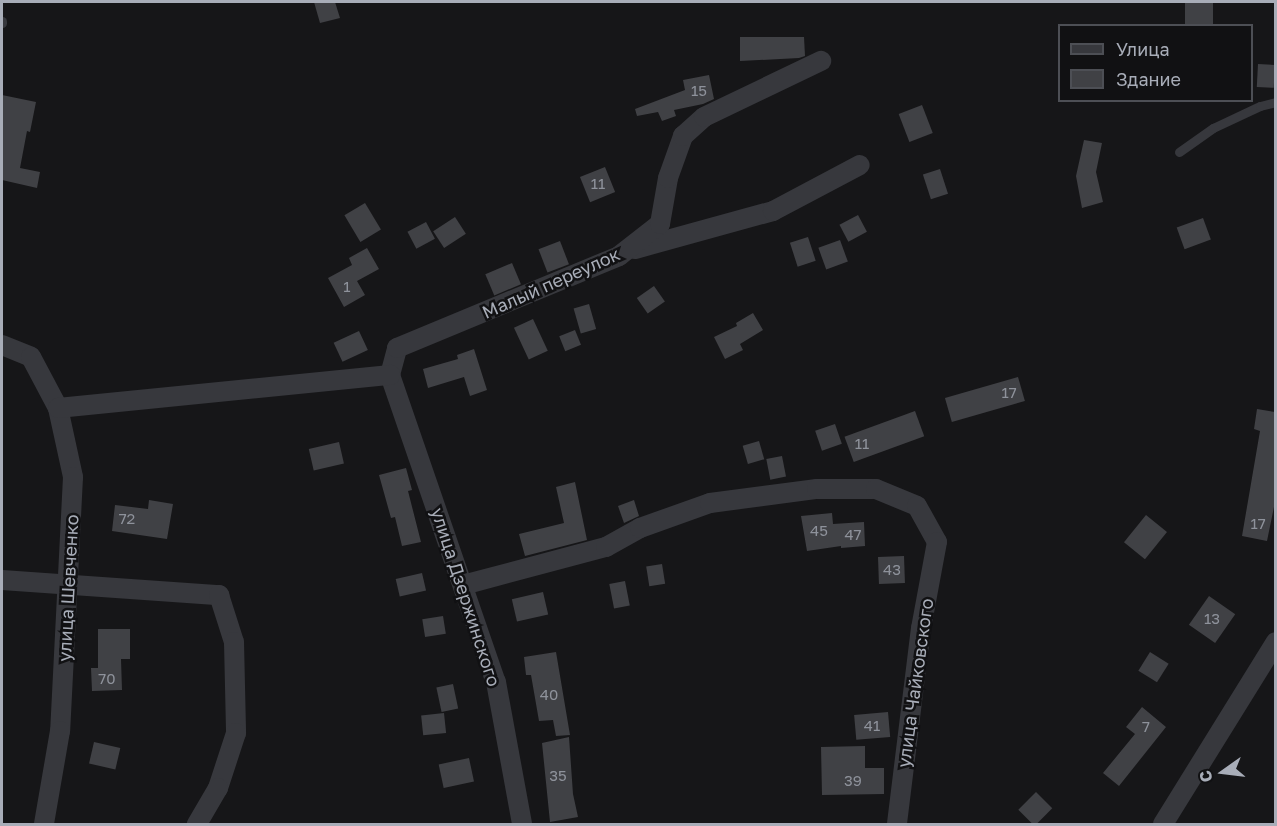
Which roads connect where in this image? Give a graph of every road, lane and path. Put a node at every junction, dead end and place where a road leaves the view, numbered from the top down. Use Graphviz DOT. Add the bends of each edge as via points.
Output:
graph roads {
  1 [pos="821,61"];
  2 [pos="1275,102"];
  3 [pos="1179,152"];
  4 [pos="860,165"];
  5 [pos="624,252"];
  6 [pos="2,345"];
  7 [pos="390,375"];
  8 [pos="58,408"];
  9 [pos="2,580"];
  10 [pos="463,585"];
  11 [pos="69,587"];
  12 [pos="1275,642"];
  13 [pos="44,825"];
  14 [pos="197,825"];
  15 [pos="522,825"];
  16 [pos="897,825"];
  17 [pos="1163,825"];
  1 -- 5 [label="street, Малый переулок" via="704,117 683,136 668,178 660,224"];
  2 -- 3 [label="lane" via="1213,128"];
  4 -- 5 [label="street" via="773,211"];
  5 -- 7 [label="street, Малый переулок" via="398,348"];
  6 -- 8 [label="street, улица Шевченко" via="32,357"];
  7 -- 8 [label="street"];
  7 -- 10 [label="street, улица Дзержинского"];
  8 -- 11 [label="street, улица Шевченко" via="73,477"];
  9 -- 11 [label="street"];
  10 -- 15 [label="street, улица Дзержинского" via="496,682"];
  10 -- 16 [label="street, улица Чайковского" via="606,547 640,528 710,503 817,489 876,489 917,506 937,542 921,628"];
  11 -- 13 [label="street, улица Шевченко" via="60,731"];
  11 -- 14 [label="street" via="219,596 234,642 236,733 218,788"];
  12 -- 17 [label="street"];
}
